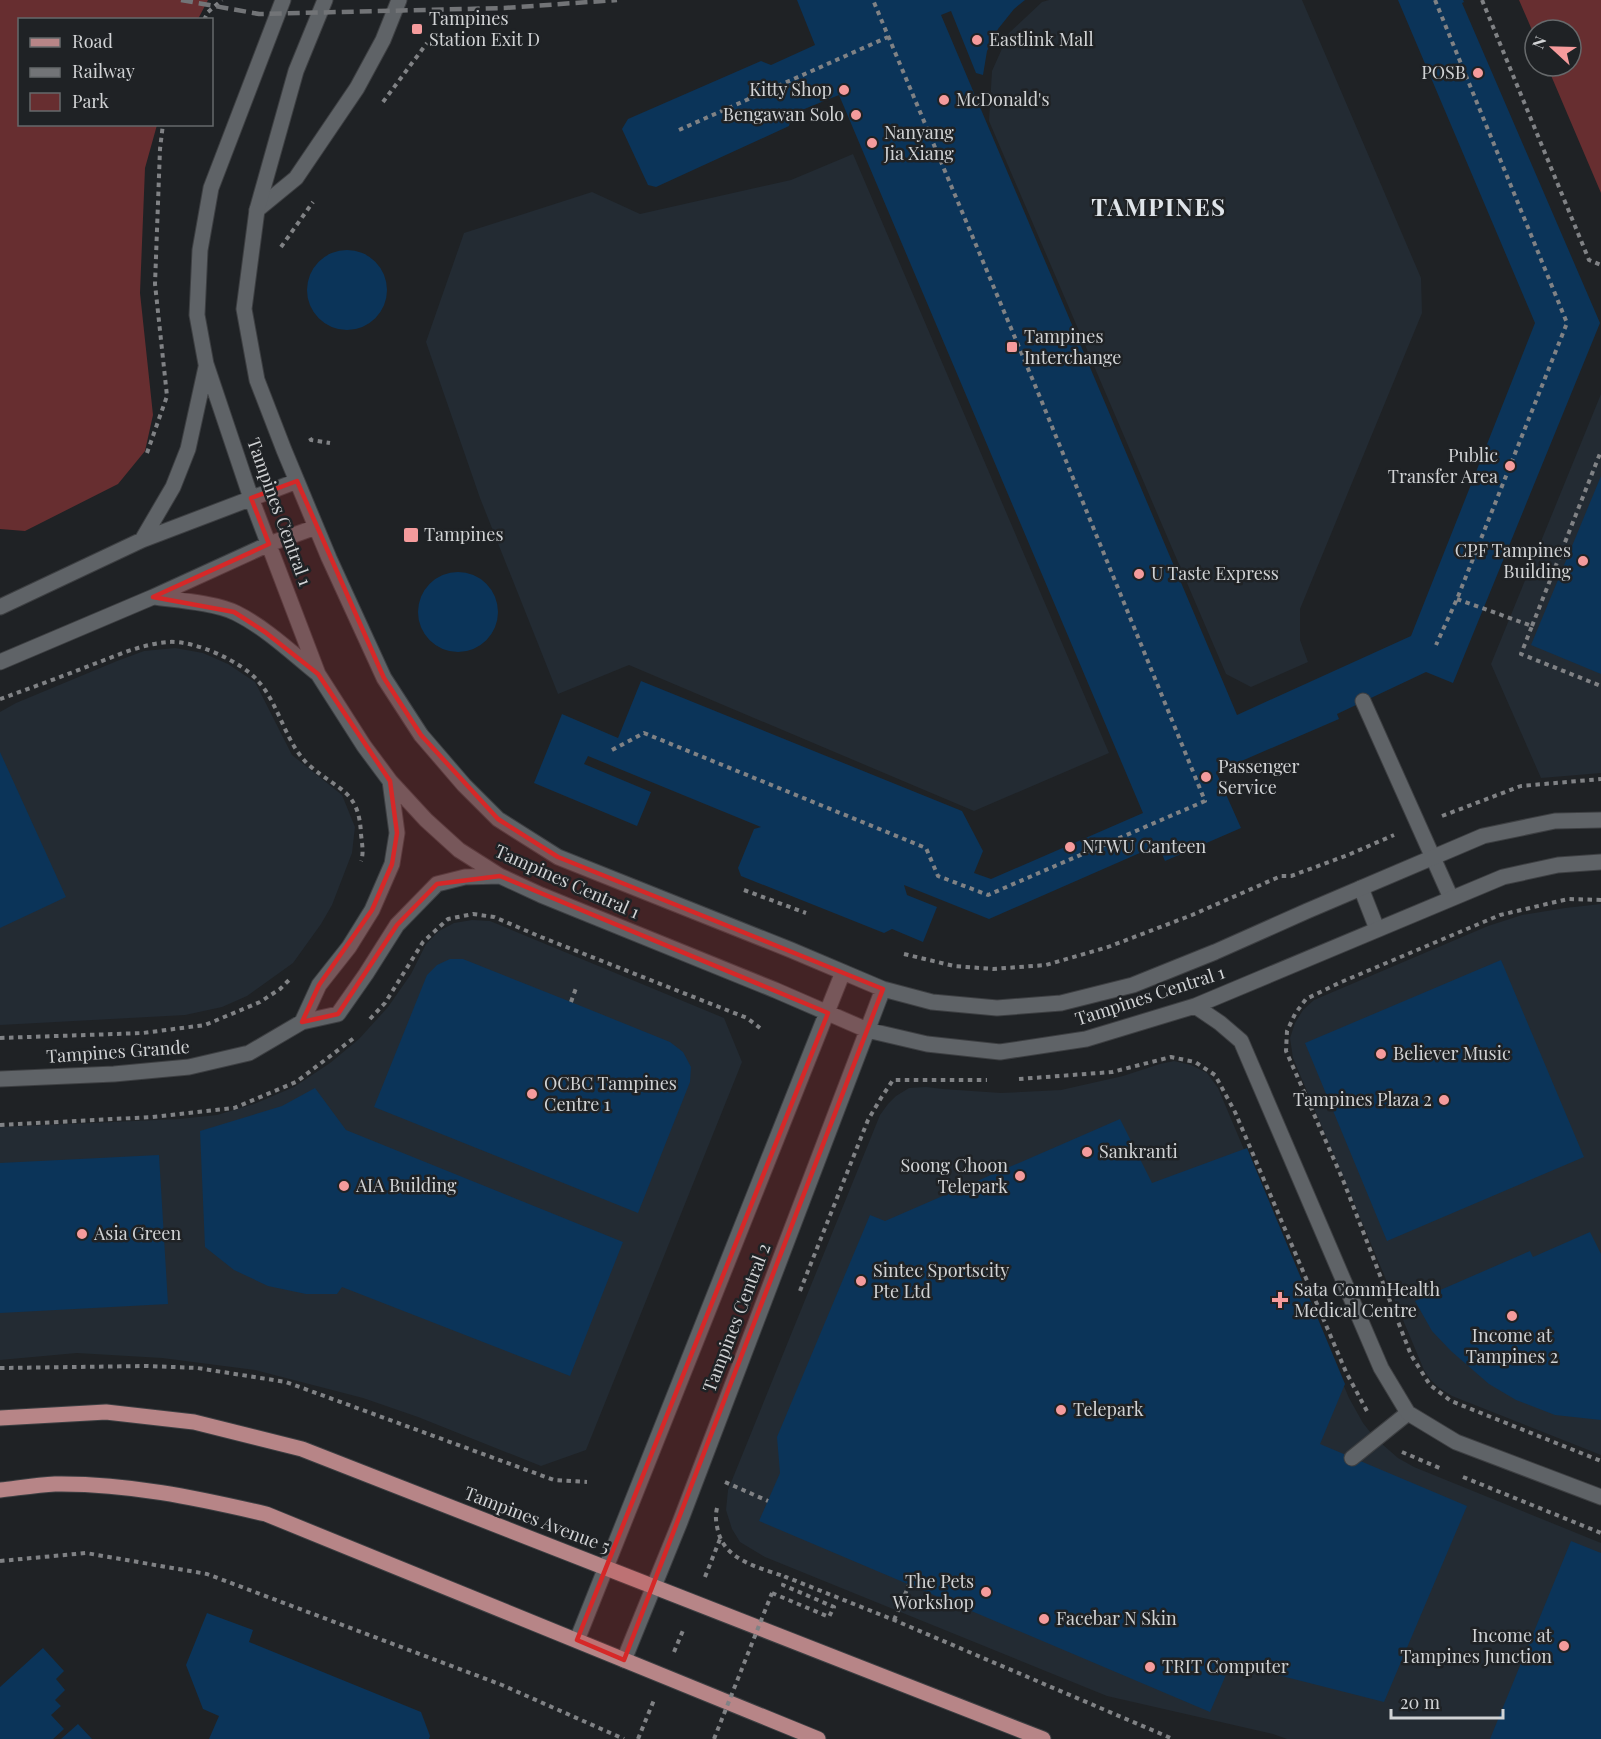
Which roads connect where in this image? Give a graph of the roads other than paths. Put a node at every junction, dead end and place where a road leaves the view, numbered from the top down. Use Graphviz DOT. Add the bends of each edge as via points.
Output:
graph roads {
  1 [pos="283,0"];
  2 [pos="325,0"];
  3 [pos="399,0"];
  4 [pos="257,210"];
  5 [pos="206,364"];
  6 [pos="297,481"];
  7 [pos="251,498"];
  8 [pos="316,528"];
  9 [pos="142,540"];
  10 [pos="269,544"];
  11 [pos="153,597"];
  12 [pos="0,607"];
  13 [pos="0,662"];
  14 [pos="318,674"];
  15 [pos="1363,701"];
  16 [pos="390,781"];
  17 [pos="1601,820"];
  18 [pos="1433,857"];
  19 [pos="1601,862"];
  20 [pos="500,876"];
  21 [pos="1361,888"];
  22 [pos="1451,898"];
  23 [pos="1377,930"];
  24 [pos="843,972"];
  25 [pos="883,988"];
  26 [pos="1195,1006"];
  27 [pos="828,1013"];
  28 [pos="302,1022"];
  29 [pos="867,1030"];
  30 [pos="0,1079"];
  31 [pos="1408,1413"];
  32 [pos="0,1418"];
  33 [pos="1352,1458"];
  34 [pos="0,1490"];
  35 [pos="1601,1497"];
  36 [pos="606,1568"];
  37 [pos="653,1586"];
  38 [pos="577,1640"];
  39 [pos="624,1660"];
  40 [pos="818,1739"];
  41 [pos="1043,1739"];
  1 -- 5 [label="street, Tampines Central 1" via="211,188 200,250 197,315"];
  2 -- 4 [label="street, Tampines Central 1" via="296,71"];
  3 -- 4 [label="street" via="357,88 296,178"];
  4 -- 6 [label="street, Tampines Central 1" via="244,309 257,380"];
  5 -- 7 [label="street, Tampines Central 1"];
  5 -- 9 [label="street" via="188,449 173,487"];
  6 -- 7 [label="street"];
  6 -- 8 [label="street, Tampines Central 1"];
  7 -- 9 [label="street"];
  7 -- 10 [label="street, Tampines Central 1"];
  8 -- 10 [label="street"];
  8 -- 24 [label="street, Tampines Central 1" via="384,678 421,735 498,819 558,857"];
  9 -- 12 [label="street"];
  10 -- 11 [label="street"];
  10 -- 14 [label="street, Tampines Central 1"];
  11 -- 13 [label="street"];
  11 -- 14 [label="street" via="234,612"];
  14 -- 16 [label="street, Tampines Central 1"];
  15 -- 18 [label="street"];
  16 -- 20 [label="street, Tampines Central 1" via="459,850"];
  16 -- 28 [label="street" via="397,833 392,864 372,910 319,985"];
  17 -- 18 [label="street, Tampines Central 1" via="1555,821 1484,836"];
  18 -- 21 [label="street, Tampines Central 1"];
  18 -- 22 [label="street"];
  19 -- 22 [label="street, Tampines Central 1" via="1503,877"];
  20 -- 27 [label="street, Tampines Central 1"];
  20 -- 28 [label="street, Tampines Grande" via="465,877 437,884 397,925 338,1014"];
  21 -- 23 [label="street"];
  21 -- 25 [label="street, Tampines Central 1" via="1133,985 1061,1004 997,1008 932,1002"];
  22 -- 23 [label="street, Tampines Central 1"];
  23 -- 26 [label="street, Tampines Central 1"];
  24 -- 25 [label="street, Tampines Central 1"];
  24 -- 27 [label="street, Tampines Central 2"];
  25 -- 29 [label="street, Tampines Central 2"];
  26 -- 29 [label="street, Tampines Central 1" via="1086,1039 1000,1052 927,1044"];
  26 -- 31 [label="street" via="1241,1041 1381,1368"];
  27 -- 29 [label="street, Tampines Central 1"];
  27 -- 36 [label="street, Tampines Central 2"];
  28 -- 30 [label="street, Tampines Grande" via="249,1053 189,1067"];
  29 -- 37 [label="street, Tampines Central 2"];
  31 -- 33 [label="street"];
  31 -- 35 [label="street" via="1456,1442"];
  32 -- 36 [label="main road, Tampines Avenue 5" via="106,1412 194,1422 303,1449"];
  34 -- 38 [label="main road" via="55,1484 134,1488 266,1514"];
  36 -- 37 [label="main road, Tampines Avenue 5"];
  36 -- 38 [label="street, Tampines Central 2"];
  37 -- 39 [label="street, Tampines Central 2"];
  37 -- 41 [label="main road, Tampines Avenue 5"];
  38 -- 39 [label="main road"];
  39 -- 40 [label="main road"];
}
